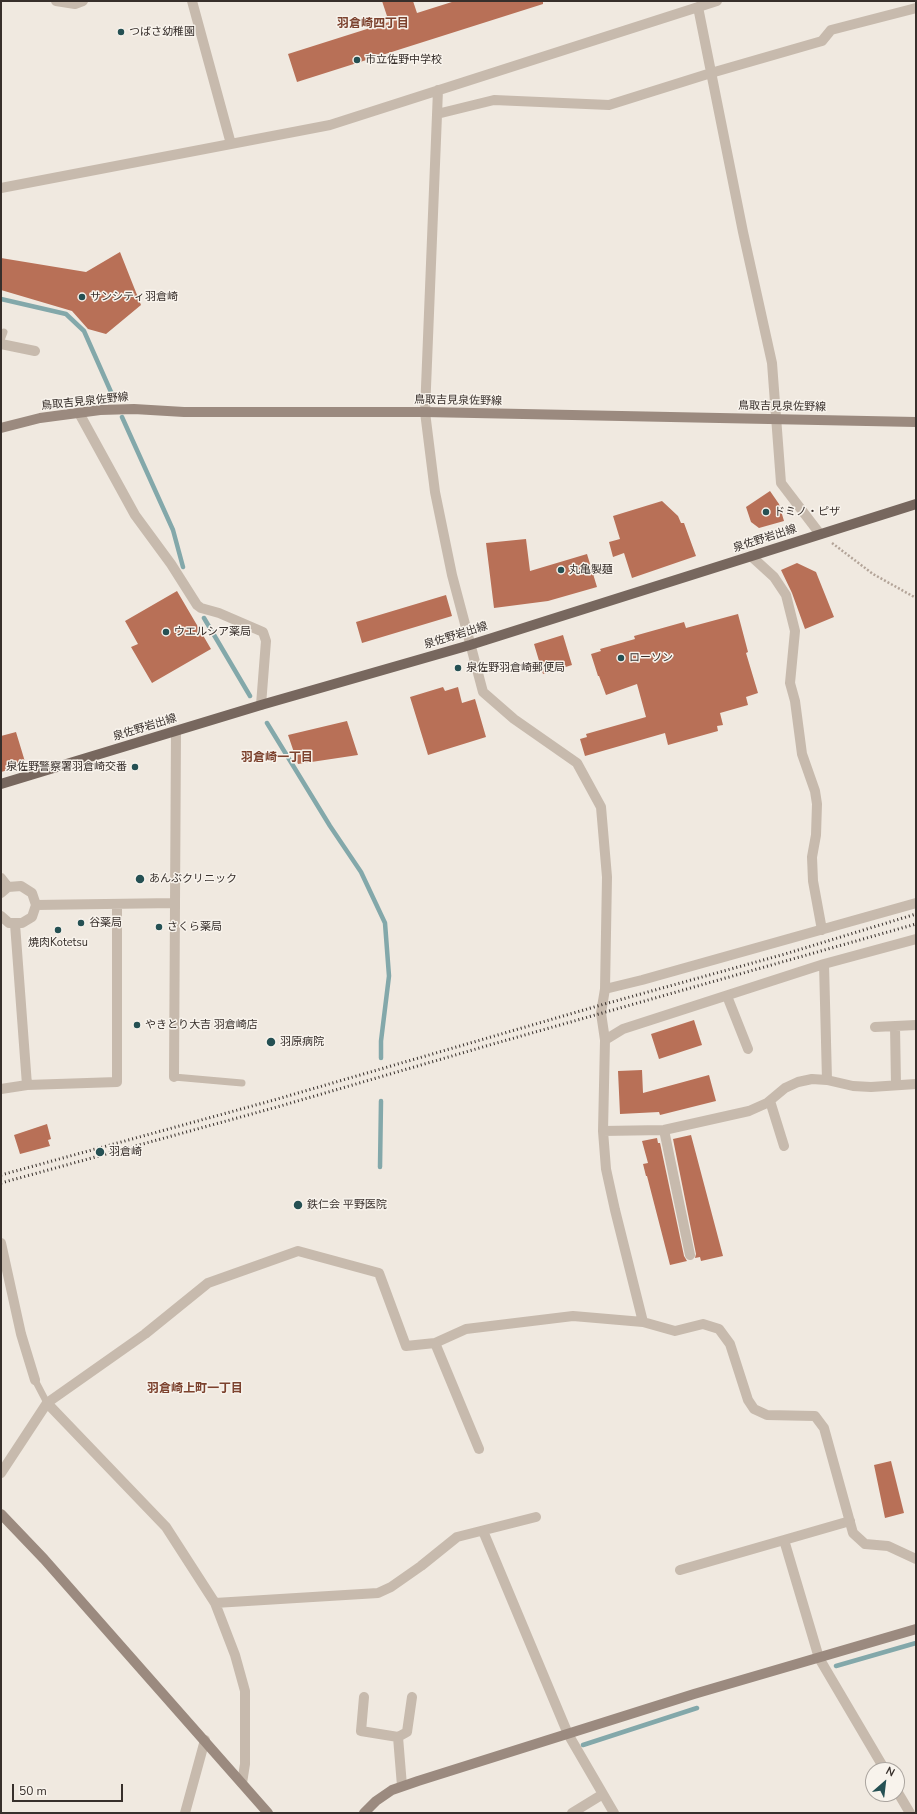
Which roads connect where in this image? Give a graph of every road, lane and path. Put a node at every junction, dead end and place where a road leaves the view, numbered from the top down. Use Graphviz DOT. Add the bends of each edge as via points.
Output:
graph roads {
  1 [pos="56,1"];
  2 [pos="83,1"];
  3 [pos="192,1"];
  4 [pos="717,1"];
  5 [pos="701,4"];
  6 [pos="916,8"];
  7 [pos="711,73"];
  8 [pos="438,90"];
  9 [pos="437,114"];
  10 [pos="231,144"];
  11 [pos="1,188"];
  12 [pos="4,332"];
  13 [pos="1,340"];
  14 [pos="1,344"];
  15 [pos="35,351"];
  16 [pos="425,412"];
  17 [pos="79,413"];
  18 [pos="775,419"];
  19 [pos="916,422"];
  20 [pos="1,428"];
  21 [pos="916,504"];
  22 [pos="820,534"];
  23 [pos="751,556"];
  24 [pos="916,598"];
  25 [pos="470,645"];
  26 [pos="261,705"];
  27 [pos="176,731"];
  28 [pos="1,784"];
  29 [pos="1,878"];
  30 [pos="4,890"];
  31 [pos="175,903"];
  32 [pos="916,903"];
  33 [pos="117,904"];
  34 [pos="36,905"];
  35 [pos="1,916"];
  36 [pos="15,924"];
  37 [pos="822,930"];
  38 [pos="916,939"];
  39 [pos="824,964"];
  40 [pos="605,989"];
  41 [pos="727,996"];
  42 [pos="916,1025"];
  43 [pos="895,1026"];
  44 [pos="875,1027"];
  45 [pos="604,1040"];
  46 [pos="748,1049"];
  47 [pos="174,1077"];
  48 [pos="827,1080"];
  49 [pos="242,1083"];
  50 [pos="916,1084"];
  51 [pos="27,1085"];
  52 [pos="896,1085"];
  53 [pos="1,1089"];
  54 [pos="770,1102"];
  55 [pos="664,1130"];
  56 [pos="603,1131"];
  57 [pos="784,1146"];
  58 [pos="1,1242"];
  59 [pos="690,1255"];
  60 [pos="643,1322"];
  61 [pos="435,1343"];
  62 [pos="35,1380"];
  63 [pos="47,1403"];
  64 [pos="479,1449"];
  65 [pos="1,1473"];
  66 [pos="1,1514"];
  67 [pos="536,1517"];
  68 [pos="850,1521"];
  69 [pos="483,1531"];
  70 [pos="784,1540"];
  71 [pos="916,1559"];
  72 [pos="680,1570"];
  73 [pos="215,1603"];
  74 [pos="916,1630"];
  75 [pos="819,1658"];
  76 [pos="364,1697"];
  77 [pos="412,1697"];
  78 [pos="568,1734"];
  79 [pos="398,1737"];
  80 [pos="205,1740"];
  81 [pos="880,1762"];
  82 [pos="242,1783"];
  83 [pos="402,1786"];
  84 [pos="603,1794"];
  85 [pos="904,1802"];
  86 [pos="266,1812"];
  87 [pos="185,1813"];
  88 [pos="364,1813"];
  89 [pos="572,1813"];
  90 [pos="614,1813"];
  91 [pos="910,1813"];
  1 -- 2 [label="street" via="76,4"];
  3 -- 10 [label="street"];
  4 -- 5 [label="street"];
  5 -- 7 [label="street"];
  5 -- 8 [label="street"];
  6 -- 7 [label="street" via="831,30 822,41"];
  7 -- 9 [label="street" via="609,105 494,100"];
  7 -- 18 [label="street" via="772,362"];
  8 -- 9 [label="street"];
  8 -- 10 [label="street" via="330,125"];
  9 -- 16 [label="street"];
  10 -- 11 [label="street"];
  12 -- 13 [label="lane"];
  14 -- 15 [label="street"];
  16 -- 17 [label="street, 鳥取吉見泉佐野線" via="184,412 134,409"];
  16 -- 18 [label="street, 鳥取吉見泉佐野線"];
  16 -- 25 [label="street" via="435,492"];
  17 -- 20 [label="street, 鳥取吉見泉佐野線" via="40,418"];
  17 -- 26 [label="street" via="135,515 197,605 262,632 266,641"];
  18 -- 19 [label="street, 鳥取吉見泉佐野線"];
  18 -- 22 [label="street" via="780,482"];
  21 -- 22 [label="main road, 泉佐野岩出線"];
  22 -- 23 [label="main road, 泉佐野岩出線"];
  22 -- 24 [label="path" via="873,574"];
  23 -- 25 [label="main road, 泉佐野岩出線"];
  23 -- 37 [label="street" via="774,577 786,595 795,631 790,683 802,754 817,804 812,857 813,881"];
  25 -- 26 [label="main road, 泉佐野岩出線"];
  25 -- 40 [label="street" via="484,692 514,719 578,763 601,807 607,876"];
  26 -- 27 [label="main road, 泉佐野岩出線"];
  27 -- 28 [label="main road, 泉佐野岩出線"];
  27 -- 31 [label="street"];
  29 -- 30 [label="street"];
  30 -- 34 [label="street" via="21,886 27,888"];
  31 -- 33 [label="street"];
  31 -- 47 [label="street"];
  32 -- 37 [label="street"];
  33 -- 34 [label="street"];
  33 -- 51 [label="street" via="117,1082"];
  34 -- 36 [label="street" via="35,911 27,921"];
  35 -- 36 [label="street" via="9,923"];
  36 -- 51 [label="street"];
  37 -- 40 [label="street"];
  38 -- 39 [label="street"];
  39 -- 41 [label="street"];
  39 -- 48 [label="street"];
  40 -- 45 [label="street" via="600,1013"];
  41 -- 45 [label="street" via="623,1029"];
  41 -- 46 [label="street"];
  42 -- 43 [label="street"];
  43 -- 44 [label="street"];
  43 -- 52 [label="street"];
  45 -- 56 [label="street"];
  47 -- 49 [label="lane"];
  48 -- 52 [label="street" via="853,1086"];
  48 -- 54 [label="street" via="812,1079 798,1082 785,1088"];
  50 -- 52 [label="street"];
  51 -- 53 [label="street"];
  54 -- 55 [label="street" via="749,1111"];
  54 -- 57 [label="street"];
  55 -- 56 [label="street"];
  55 -- 59 [label="street"];
  56 -- 60 [label="street" via="606,1169"];
  58 -- 62 [label="street" via="21,1334"];
  60 -- 61 [label="street" via="573,1316 466,1329"];
  60 -- 68 [label="street" via="675,1331 703,1324 719,1329 730,1344 748,1400 754,1409 767,1415 815,1416 824,1428"];
  61 -- 63 [label="street" via="406,1346 379,1273 298,1251 208,1283 145,1334"];
  61 -- 64 [label="street"];
  62 -- 63 [label="lane"];
  63 -- 65 [label="street"];
  63 -- 73 [label="street" via="166,1527"];
  66 -- 80 [label="street"];
  67 -- 69 [label="street"];
  68 -- 70 [label="street"];
  68 -- 71 [label="street" via="853,1533 865,1544 888,1546"];
  69 -- 73 [label="street" via="457,1537 421,1566 378,1593"];
  69 -- 78 [label="street"];
  70 -- 72 [label="street"];
  70 -- 75 [label="street"];
  73 -- 82 [label="street" via="235,1655 245,1691 246,1764"];
  74 -- 75 [label="street"];
  75 -- 78 [label="street"];
  75 -- 81 [label="street"];
  76 -- 79 [label="street" via="361,1731"];
  77 -- 79 [label="street" via="407,1732"];
  78 -- 83 [label="street"];
  78 -- 84 [label="street"];
  79 -- 83 [label="street"];
  80 -- 82 [label="street"];
  80 -- 87 [label="street"];
  82 -- 86 [label="street"];
  83 -- 88 [label="street" via="376,1801"];
  84 -- 89 [label="street"];
  84 -- 90 [label="street"];
  85 -- 91 [label="street"];
}
